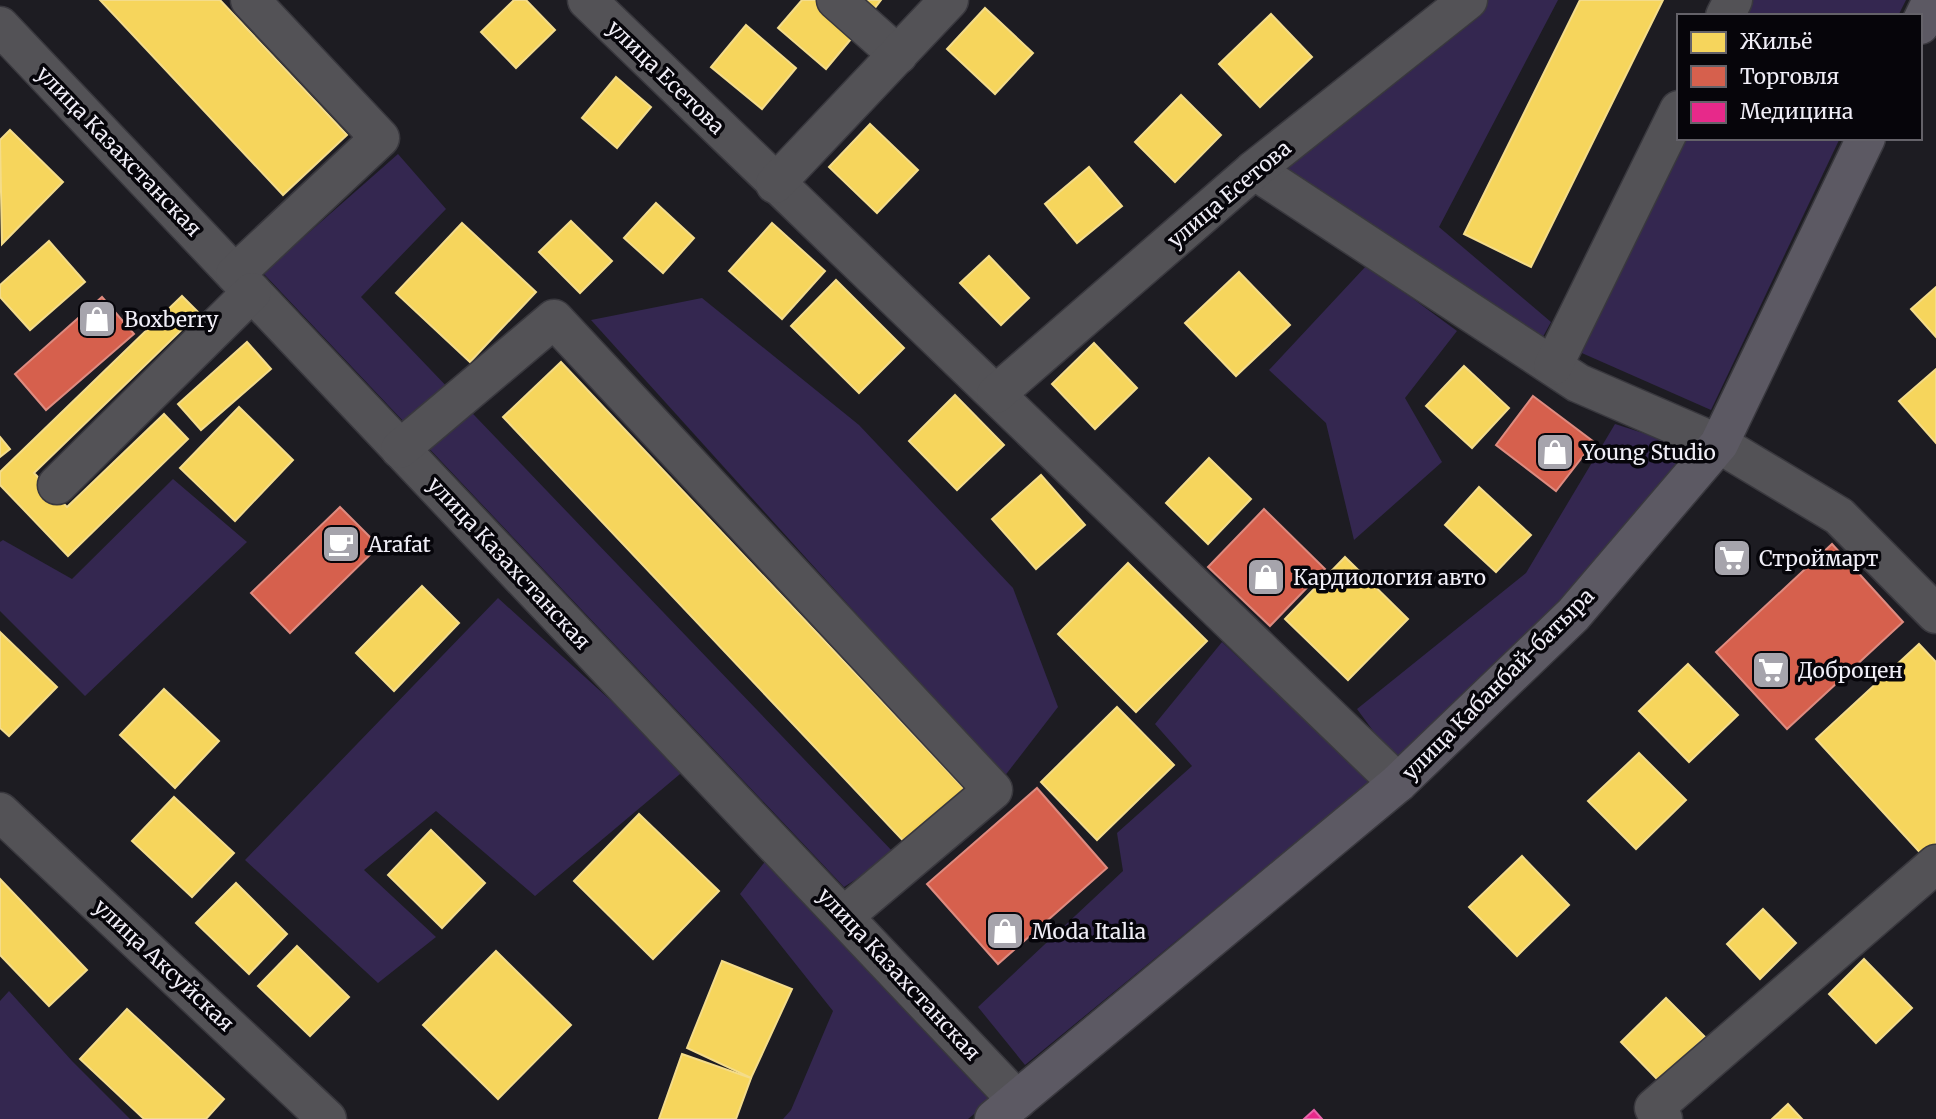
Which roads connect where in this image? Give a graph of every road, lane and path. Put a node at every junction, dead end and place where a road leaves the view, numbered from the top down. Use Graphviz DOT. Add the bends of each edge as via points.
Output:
graph roads {
  1 [pos="250,0"];
  2 [pos="587,0"];
  3 [pos="836,0"];
  4 [pos="950,0"];
  5 [pos="1468,0"];
  6 [pos="1933,0"];
  7 [pos="1922,21"];
  8 [pos="0,26"];
  9 [pos="898,55"];
  10 [pos="1677,114"];
  11 [pos="1865,140"];
  12 [pos="1254,170"];
  13 [pos="775,184"];
  14 [pos="243,283"];
  15 [pos="1553,366"];
  16 [pos="996,394"];
  17 [pos="1719,444"];
  18 [pos="400,449"];
  19 [pos="57,485"];
  20 [pos="1936,614"];
  21 [pos="1398,783"];
  22 [pos="0,812"];
  23 [pos="1936,864"];
  24 [pos="844,916"];
  25 [pos="1006,1109"];
  26 [pos="1659,1114"];
  27 [pos="327,1119"];
  1 -- 14 [label="street" via="380,138"];
  2 -- 13 [label="street, улица Есетова"];
  3 -- 9 [label="street"];
  4 -- 9 [label="street"];
  5 -- 12 [label="street, улица Есетова"];
  6 -- 7 [label="main road"];
  8 -- 14 [label="street, улица Казахстанская"];
  9 -- 13 [label="street"];
  10 -- 15 [label="street"];
  11 -- 17 [label="main road, улица Кабанбай-батыра"];
  12 -- 15 [label="street"];
  12 -- 16 [label="street, улица Есетова"];
  13 -- 16 [label="street, улица Есетова"];
  14 -- 18 [label="street, улица Казахстанская"];
  14 -- 19 [label="street"];
  15 -- 17 [label="street" via="1578,383"];
  16 -- 21 [label="street, улица Есетова"];
  17 -- 20 [label="street" via="1839,516"];
  17 -- 21 [label="main road, улица Кабанбай-батыра" via="1573,615"];
  18 -- 24 [label="street, улица Казахстанская"];
  18 -- 24 [label="street" via="554,319 993,790"];
  21 -- 25 [label="main road, улица Кабанбай-батыра"];
  22 -- 27 [label="street, улица Аксуйская"];
  23 -- 26 [label="street"];
  24 -- 25 [label="street, улица Казахстанская"];
}
